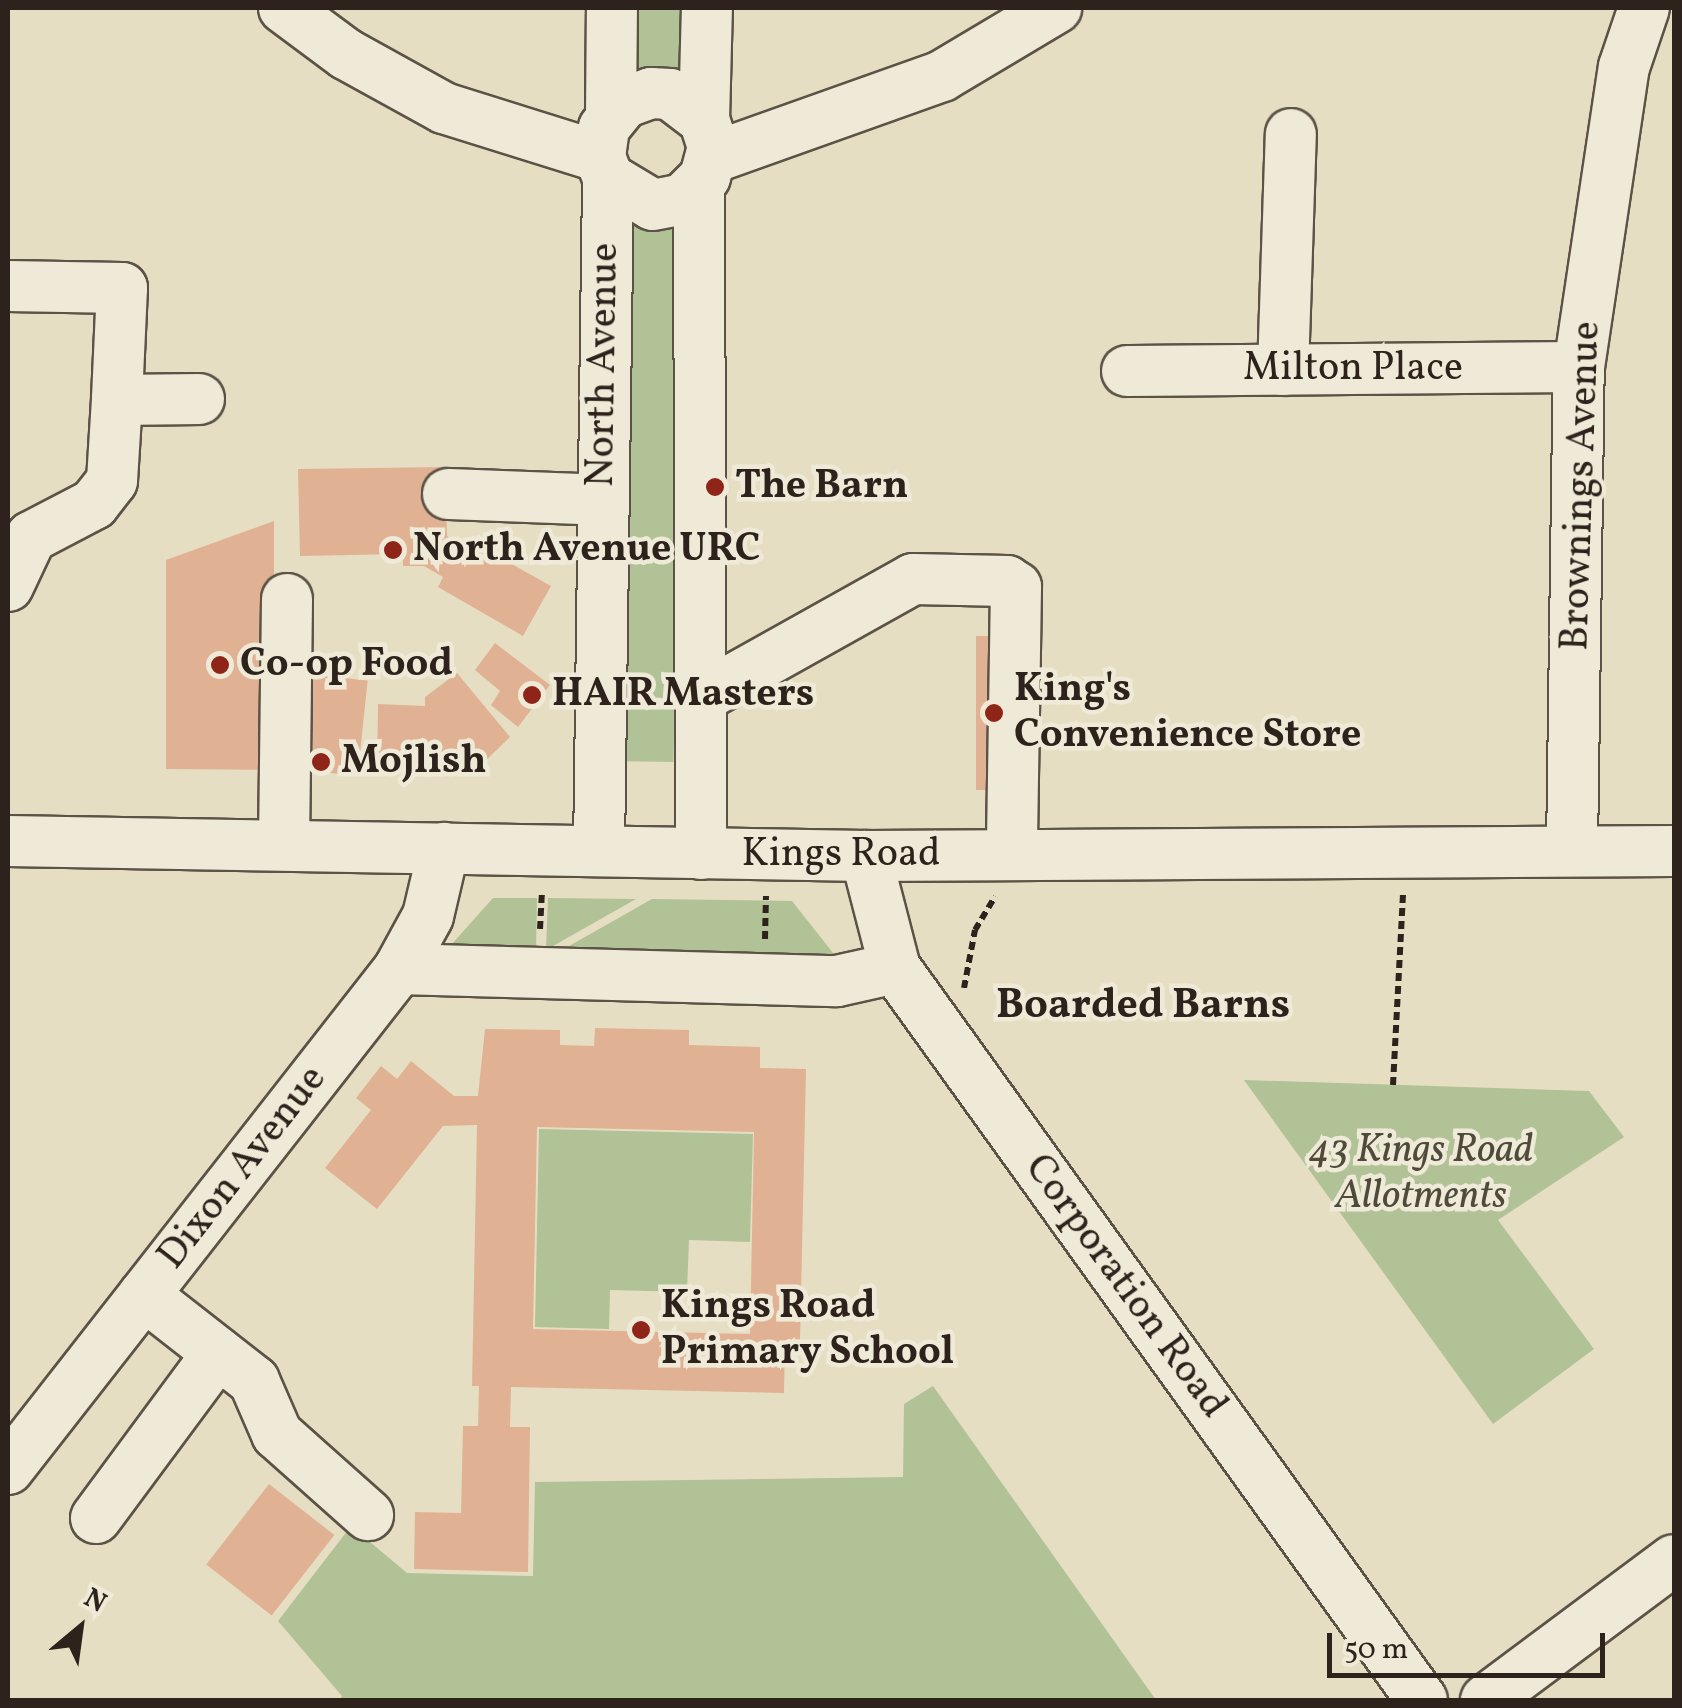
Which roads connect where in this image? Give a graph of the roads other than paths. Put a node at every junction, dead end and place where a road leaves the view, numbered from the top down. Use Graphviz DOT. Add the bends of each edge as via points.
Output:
graph roads {
  1 [pos="284,8"];
  2 [pos="612,8"];
  3 [pos="707,8"];
  4 [pos="1056,8"];
  5 [pos="1644,8"];
  6 [pos="1291,134"];
  7 [pos="606,150"];
  8 [pos="705,155"];
  9 [pos="8,286"];
  10 [pos="1579,367"];
  11 [pos="1282,370"];
  12 [pos="1127,371"];
  13 [pos="199,399"];
  14 [pos="117,400"];
  15 [pos="448,494"];
  16 [pos="602,500"];
  17 [pos="8,586"];
  18 [pos="288,599"];
  19 [pos="700,698"];
  20 [pos="8,841"];
  21 [pos="284,846"];
  22 [pos="444,848"];
  23 [pos="1572,850"];
  24 [pos="599,851"];
  25 [pos="1674,851"];
  26 [pos="701,854"];
  27 [pos="1026,855"];
  28 [pos="866,856"];
  29 [pos="895,968"];
  30 [pos="398,969"];
  31 [pos="144,1295"];
  32 [pos="218,1353"];
  33 [pos="8,1469"];
  34 [pos="368,1515"];
  35 [pos="96,1518"];
  36 [pos="1674,1560"];
  37 [pos="1422,1700"];
  38 [pos="1486,1700"];
  1 -- 7 [label="street" via="346,54 444,108"];
  2 -- 7 [label="street, North Avenue"];
  3 -- 8 [label="street"];
  4 -- 8 [label="street" via="942,76"];
  5 -- 10 [label="street, Brownings Avenue" via="1624,67"];
  6 -- 11 [label="street"];
  7 -- 8 [label="street, North Avenue" via="653,206 683,199"];
  7 -- 8 [label="street" via="651,92 686,101"];
  7 -- 16 [label="street, North Avenue"];
  8 -- 19 [label="street"];
  9 -- 14 [label="street" via="122,288"];
  10 -- 11 [label="street, Milton Place"];
  10 -- 23 [label="street, Brownings Avenue"];
  11 -- 12 [label="street, Milton Place"];
  13 -- 14 [label="street"];
  14 -- 17 [label="street" via="112,481 94,504 31,537"];
  15 -- 16 [label="street"];
  16 -- 24 [label="street, North Avenue"];
  18 -- 21 [label="street"];
  19 -- 26 [label="street"];
  19 -- 27 [label="street" via="913,579 1007,581 1016,587"];
  20 -- 21 [label="street, Kings Road"];
  21 -- 22 [label="street, Kings Road"];
  22 -- 24 [label="street, Kings Road"];
  22 -- 30 [label="street, Dixon Avenue" via="428,916"];
  23 -- 25 [label="street, Kings Road"];
  23 -- 27 [label="street, Kings Road"];
  24 -- 26 [label="street, Kings Road"];
  26 -- 28 [label="street, Kings Road"];
  27 -- 28 [label="street, Kings Road"];
  28 -- 29 [label="street, Corporation Road"];
  29 -- 30 [label="street" via="837,981"];
  29 -- 37 [label="street, Corporation Road"];
  30 -- 31 [label="street, Dixon Avenue"];
  31 -- 32 [label="street"];
  31 -- 33 [label="street, Dixon Avenue"];
  32 -- 34 [label="street" via="254,1381 277,1434"];
  32 -- 35 [label="street"];
  36 -- 38 [label="street"];
}
